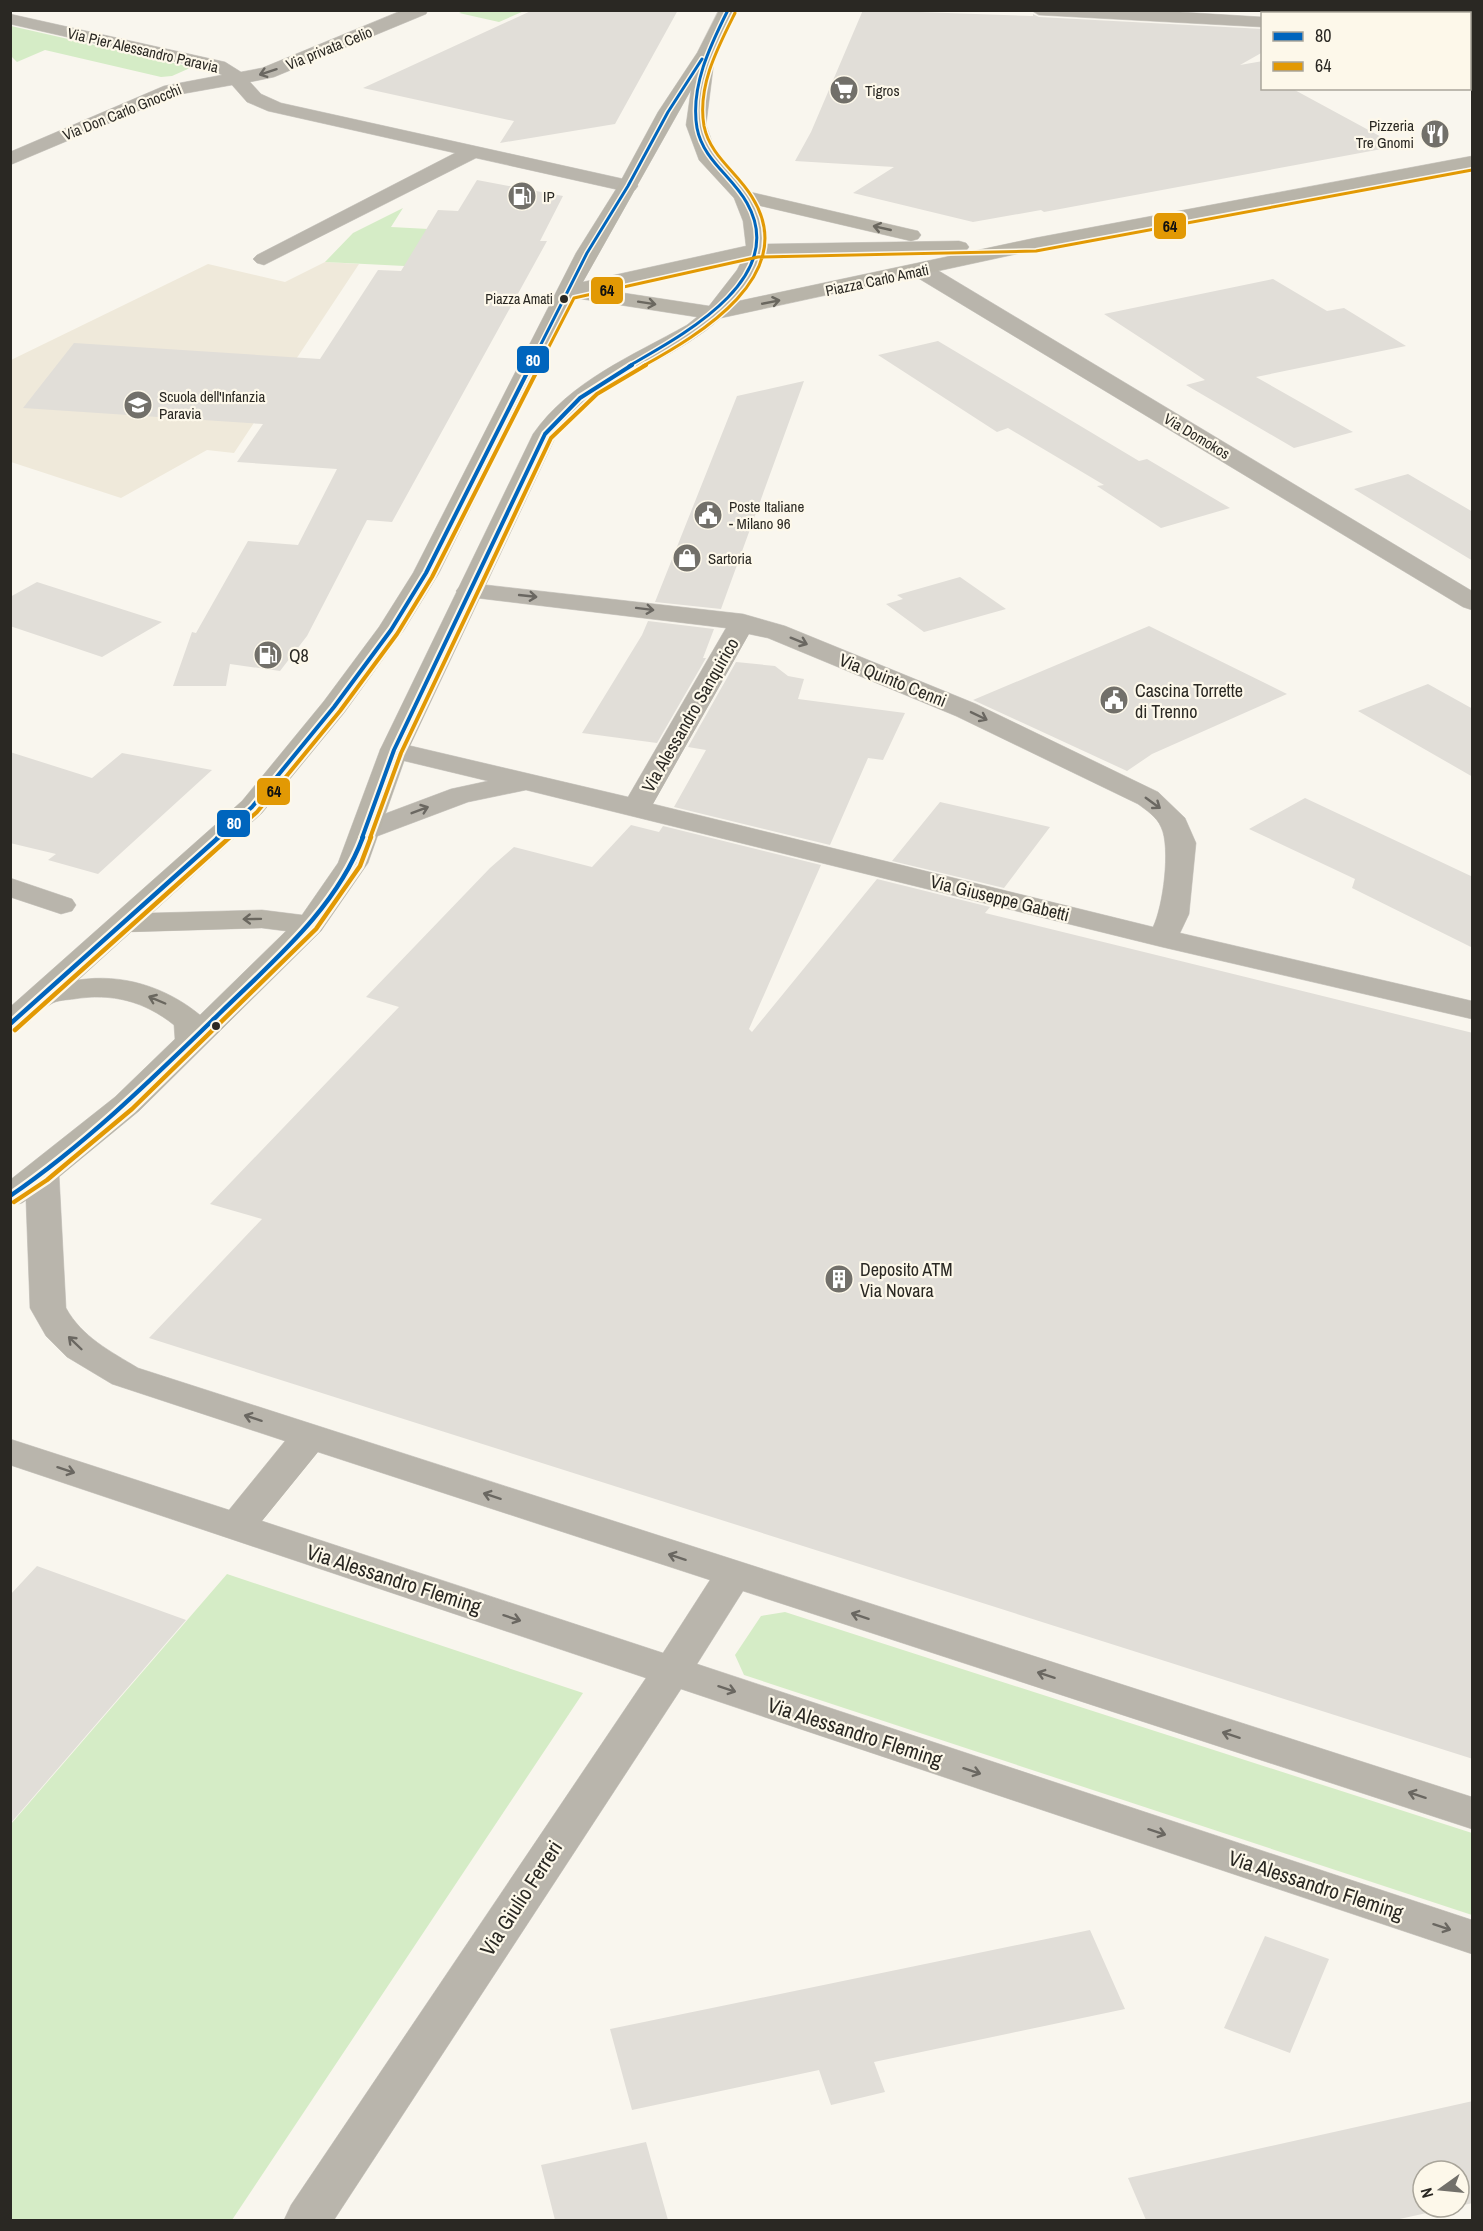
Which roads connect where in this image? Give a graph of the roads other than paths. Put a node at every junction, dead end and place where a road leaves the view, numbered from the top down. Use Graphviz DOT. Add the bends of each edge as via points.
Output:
graph roads {
  1 [pos="420,10"];
  2 [pos="728,10"];
  3 [pos="1038,10"];
  4 [pos="10,19"];
  5 [pos="1261,22"];
  6 [pos="706,53"];
  7 [pos="237,78"];
  8 [pos="473,152"];
  9 [pos="10,159"];
  10 [pos="1473,162"];
  11 [pos="628,186"];
  12 [pos="743,196"];
  13 [pos="1035,244"];
  14 [pos="959,247"];
  15 [pos="758,250"];
  16 [pos="264,259"];
  17 [pos="921,270"];
  18 [pos="569,291"];
  19 [pos="714,314"];
  20 [pos="469,591"];
  21 [pos="1473,602"];
  22 [pos="743,622"];
  23 [pos="393,750"];
  24 [pos="528,782"];
  25 [pos="636,808"];
  26 [pos="365,831"];
  27 [pos="10,887"];
  28 [pos="60,906"];
  29 [pos="122,923"];
  30 [pos="310,925"];
  31 [pos="1162,938"];
  32 [pos="43,996"];
  33 [pos="1473,1010"];
  34 [pos="10,1024"];
  35 [pos="191,1040"];
  36 [pos="42,1174"];
  37 [pos="10,1196"];
  38 [pos="309,1437"];
  39 [pos="10,1451"];
  40 [pos="237,1526"];
  41 [pos="733,1575"];
  42 [pos="672,1671"];
  43 [pos="1473,1813"];
  44 [pos="1473,1938"];
  45 [pos="308,2220"];
  1 -- 7 [label="street, Via privata Celio, one-way" via="267,73"];
  2 -- 6 [label="street"];
  3 -- 5 [label="street"];
  4 -- 7 [label="street, Via Pier Alessandro Paravia" via="218,66"];
  6 -- 11 [label="street"];
  6 -- 12 [label="street" via="696,125 710,160"];
  7 -- 8 [label="street, Via Pier Alessandro Paravia" via="254,98 268,105"];
  7 -- 9 [label="street, Via Don Carlo Gnocchi" via="171,90"];
  8 -- 11 [label="street, Via Pier Alessandro Paravia"];
  8 -- 16 [label="street"];
  10 -- 13 [label="street"];
  11 -- 18 [label="street"];
  14 -- 12 [label="street, Piazza Carlo Amati, one-way"];
  12 -- 15 [label="street"];
  13 -- 14 [label="street, Piazza Carlo Amati"];
  13 -- 17 [label="street, Piazza Carlo Amati"];
  14 -- 15 [label="street, Piazza Carlo Amati"];
  15 -- 18 [label="street, Piazza Carlo Amati"];
  15 -- 19 [label="street, Piazza Carlo Amati" via="747,272"];
  19 -- 17 [label="street, Piazza Carlo Amati, one-way"];
  17 -- 21 [label="street, Via Domokos"];
  18 -- 19 [label="street, Piazza Carlo Amati, one-way"];
  18 -- 29 [label="street" via="426,573 391,630 252,807"];
  19 -- 20 [label="street, Piazza Carlo Amati" via="695,330 586,392 562,412 545,434"];
  20 -- 22 [label="street, Via Quinto Cenni, one-way"];
  20 -- 23 [label="street, Piazza Carlo Amati"];
  22 -- 25 [label="street, Via Alessandro Sanquirico"];
  22 -- 31 [label="street, Via Quinto Cenni, one-way" via="947,702 1148,798 1175,824 1181,843 1174,914"];
  23 -- 24 [label="street, Via Giuseppe Gabetti"];
  23 -- 26 [label="street, Piazza Carlo Amati"];
  24 -- 25 [label="street, Via Giuseppe Gabetti"];
  26 -- 24 [label="street, Via Giuseppe Gabetti, one-way" via="461,795"];
  25 -- 31 [label="street, Via Giuseppe Gabetti"];
  26 -- 30 [label="street, Piazza Carlo Amati" via="353,863"];
  27 -- 28 [label="street"];
  30 -- 29 [label="street, one-way" via="262,919"];
  29 -- 32 [label="street"];
  30 -- 35 [label="street, Piazza Carlo Amati"];
  31 -- 33 [label="street, Via Giuseppe Gabetti"];
  32 -- 34 [label="street"];
  35 -- 32 [label="street, one-way" via="190,1022 173,1006 138,991 92,986"];
  35 -- 36 [label="street, Piazza Carlo Amati" via="126,1104"];
  36 -- 37 [label="street, Piazza Carlo Amati"];
  38 -- 36 [label="street, one-way" via="125,1376 80,1349 59,1328 48,1308"];
  38 -- 40 [label="street"];
  41 -- 38 [label="street, one-way"];
  39 -- 40 [label="street, Via Alessandro Fleming, one-way"];
  40 -- 42 [label="street, Via Alessandro Fleming, one-way"];
  41 -- 42 [label="street, Via Giulio Ferreri"];
  43 -- 41 [label="street, one-way"];
  42 -- 44 [label="street, Via Alessandro Fleming, one-way"];
  42 -- 45 [label="street, Via Giulio Ferreri"];
}
